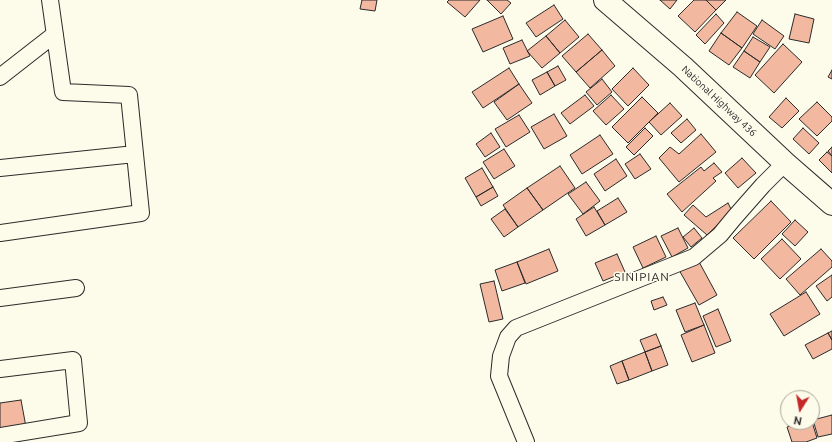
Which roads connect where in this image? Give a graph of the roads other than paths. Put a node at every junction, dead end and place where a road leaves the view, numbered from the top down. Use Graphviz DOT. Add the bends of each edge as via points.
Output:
graph roads {
  1 [pos="50,0"];
  2 [pos="605,0"];
  3 [pos="55,34"];
  4 [pos="0,77"];
  5 [pos="135,154"];
  6 [pos="785,162"];
  7 [pos="0,168"];
  8 [pos="832,204"];
  9 [pos="0,234"];
  10 [pos="76,288"];
  11 [pos="0,298"];
  12 [pos="0,369"];
  13 [pos="0,436"];
  14 [pos="526,442"];
  1 -- 3 [label="street"];
  2 -- 6 [label="main road, National Highway 436"];
  3 -- 4 [label="street"];
  3 -- 5 [label="street" via="63,92 129,95"];
  5 -- 7 [label="street"];
  5 -- 9 [label="street" via="141,213"];
  6 -- 8 [label="main road, National Highway 436"];
  6 -- 14 [label="street" via="720,235 694,257 516,328 508,337 503,350 499,376"];
  10 -- 11 [label="street"];
  12 -- 13 [label="street" via="73,360 79,423"];
}
